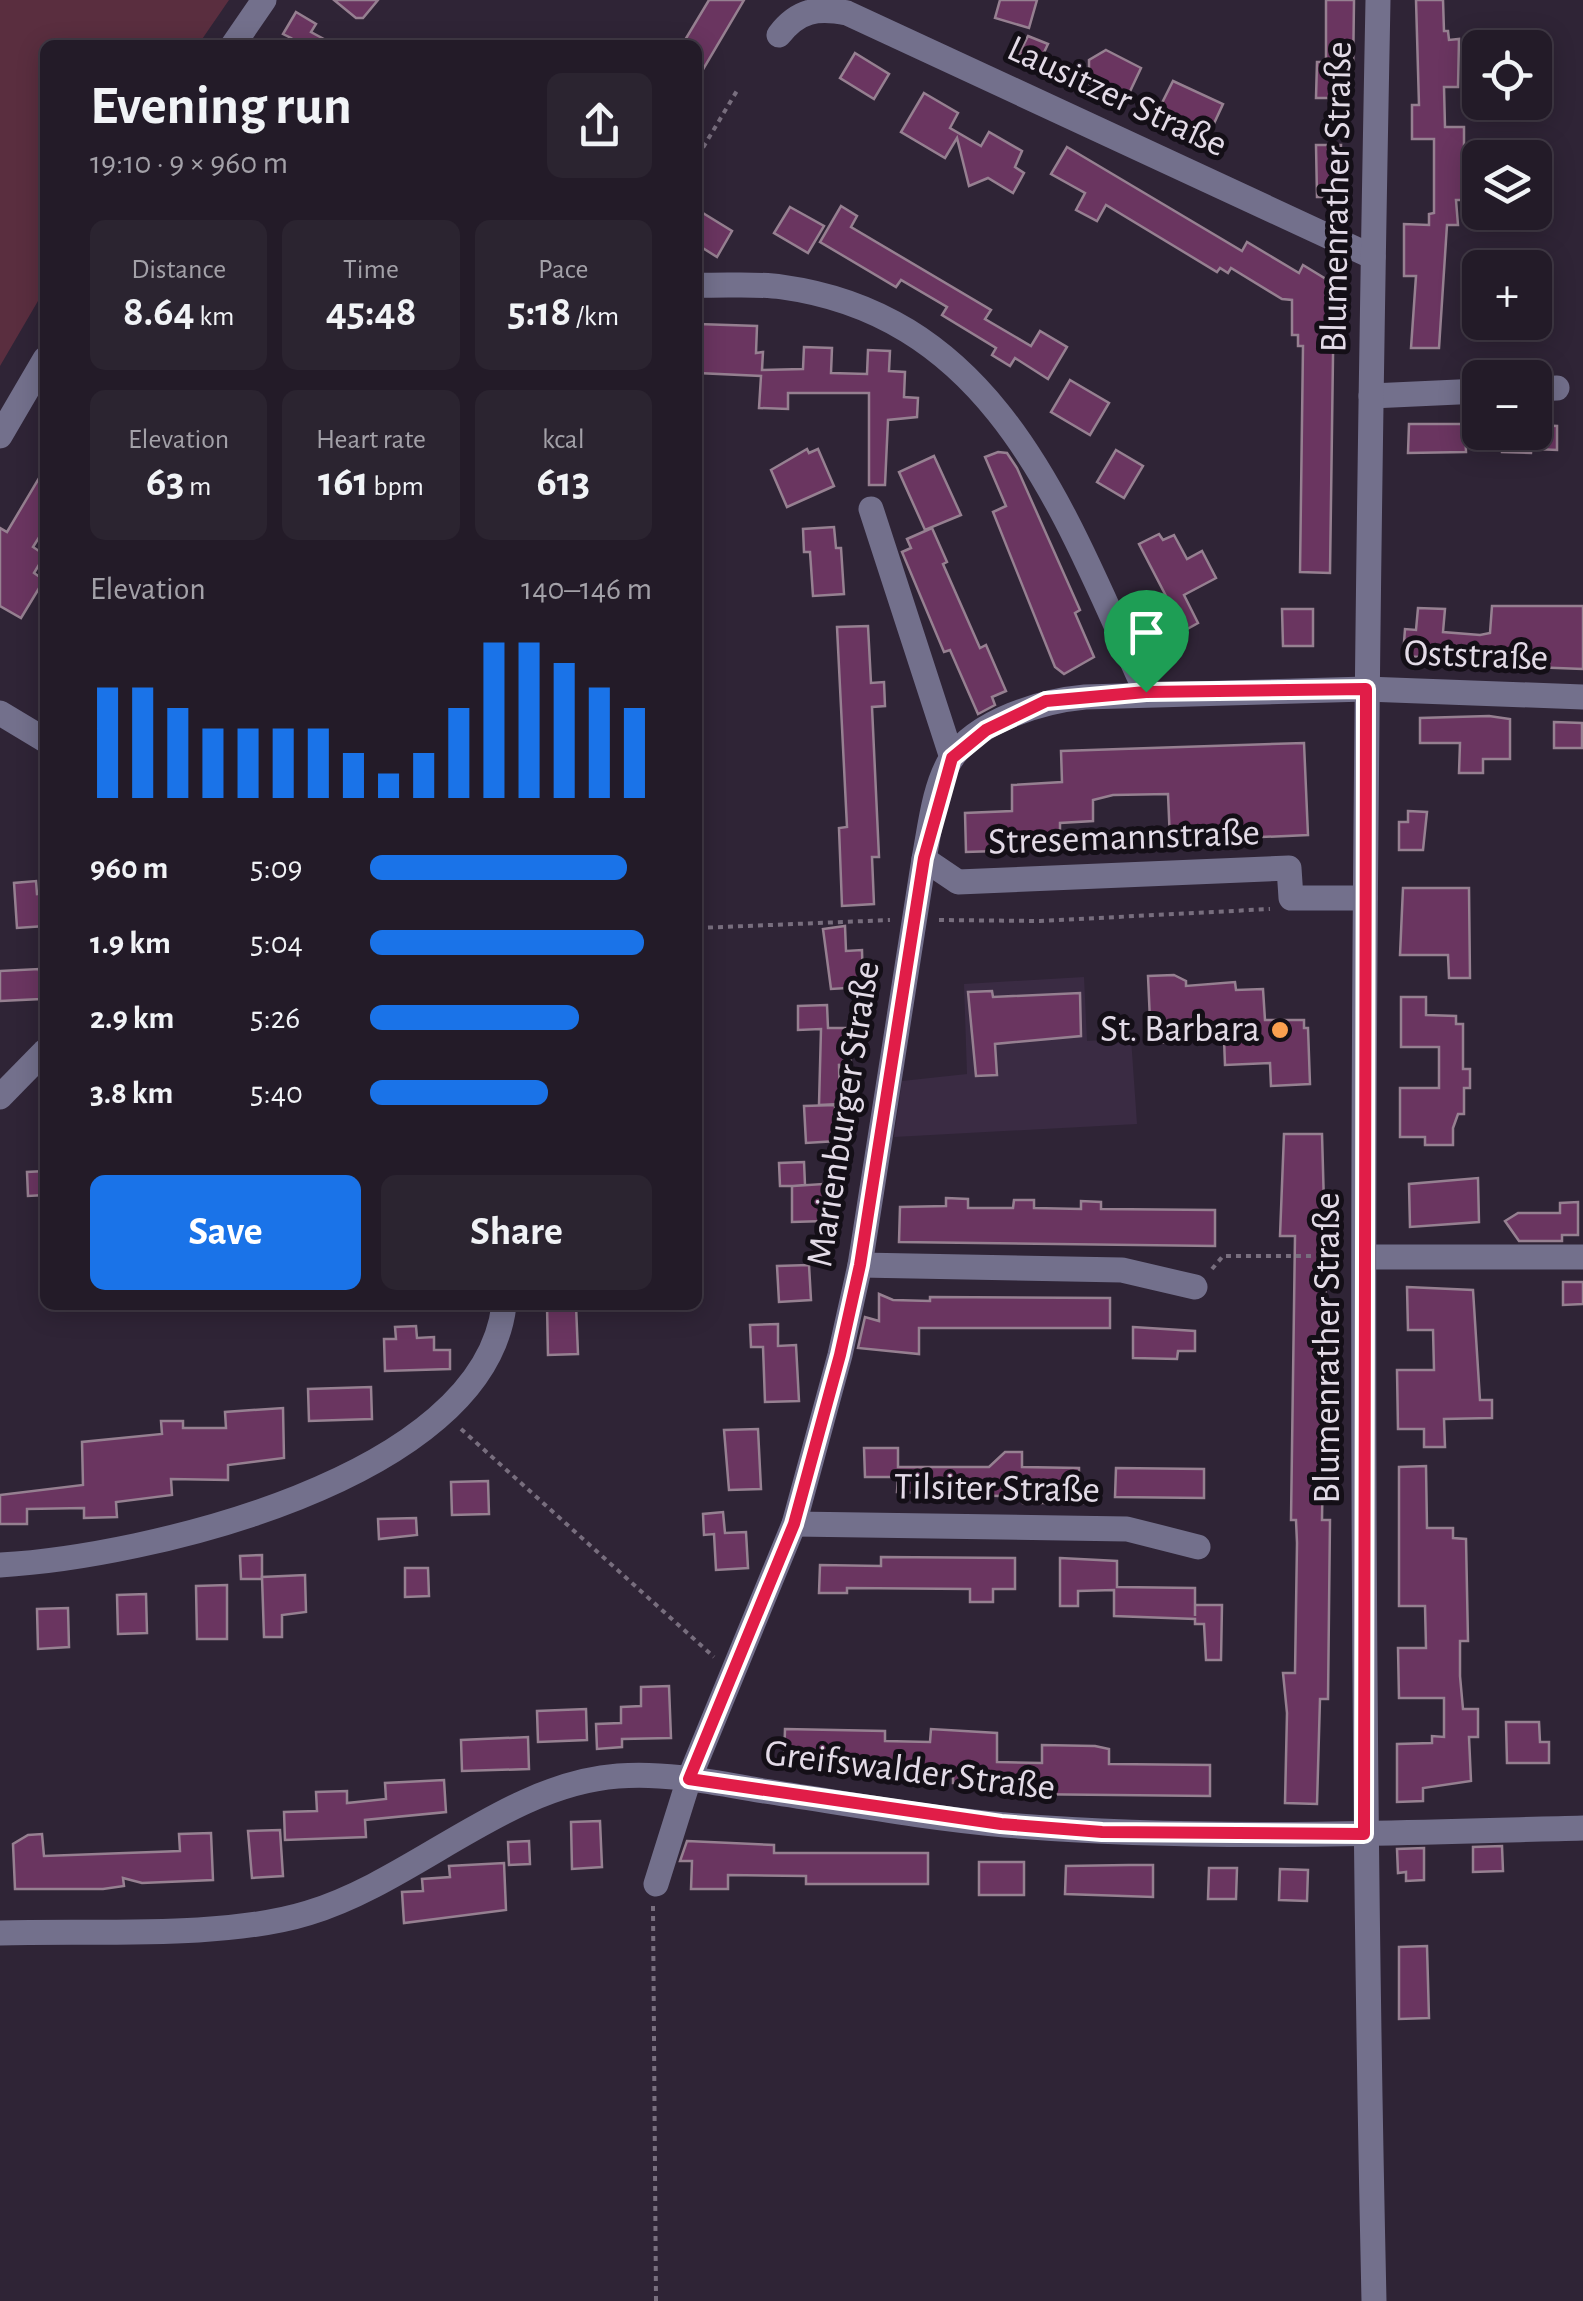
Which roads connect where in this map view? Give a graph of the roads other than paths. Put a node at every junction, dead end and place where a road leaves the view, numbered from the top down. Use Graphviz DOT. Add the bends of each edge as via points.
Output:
graph roads {
  1 [pos="264,0"];
  2 [pos="1378,0"];
  3 [pos="779,35"];
  4 [pos="236,40"];
  5 [pos="1372,257"];
  6 [pos="702,285"];
  7 [pos="40,368"];
  8 [pos="1462,392"];
  9 [pos="1371,396"];
  10 [pos="0,436"];
  11 [pos="871,509"];
  12 [pos="1366,689"];
  13 [pos="1146,692"];
  14 [pos="1583,697"];
  15 [pos="0,713"];
  16 [pos="40,737"];
  17 [pos="952,758"];
  18 [pos="924,858"];
  19 [pos="1365,898"];
  20 [pos="40,1063"];
  21 [pos="0,1097"];
  22 [pos="1367,1256"];
  23 [pos="1583,1257"];
  24 [pos="860,1265"];
  25 [pos="1195,1287"];
  26 [pos="502,1310"];
  27 [pos="794,1524"];
  28 [pos="1198,1547"];
  29 [pos="0,1565"];
  30 [pos="689,1779"];
  31 [pos="1583,1828"];
  32 [pos="1364,1834"];
  33 [pos="656,1884"];
  34 [pos="0,1933"];
  35 [pos="1374,2301"];
  1 -- 4 [label="street"];
  2 -- 5 [label="street, Blumenrather Straße"];
  3 -- 5 [label="street, Lausitzer Straße" via="799,14 847,13"];
  5 -- 9 [label="street, Blumenrather Straße"];
  6 -- 13 [label="street" via="782,287 861,307 925,342 996,404 1051,486"];
  7 -- 10 [label="street"];
  8 -- 9 [label="street, Blumenrather Straße"];
  9 -- 12 [label="street, Blumenrather Straße"];
  11 -- 17 [label="street"];
  12 -- 13 [label="street"];
  12 -- 14 [label="street, Oststraße"];
  12 -- 19 [label="street, Blumenrather Straße"];
  13 -- 17 [label="street" via="1046,701 986,730"];
  15 -- 16 [label="street"];
  17 -- 18 [label="street, Marienburger Straße"];
  18 -- 19 [label="street, Stresemannstraße" via="958,882 1289,868 1290,898"];
  18 -- 24 [label="street, Marienburger Straße"];
  19 -- 22 [label="street, Blumenrather Straße"];
  20 -- 21 [label="street"];
  22 -- 23 [label="street"];
  22 -- 32 [label="street, Blumenrather Straße"];
  24 -- 25 [label="street" via="1122,1270"];
  24 -- 27 [label="street, Marienburger Straße"];
  26 -- 29 [label="street" via="476,1373 443,1413 398,1449 332,1483 118,1553"];
  27 -- 28 [label="street, Tilsiter Straße" via="1128,1528"];
  27 -- 30 [label="street, Marienburger Straße"];
  30 -- 32 [label="street, Greifswalder Straße" via="1001,1824 1102,1832"];
  30 -- 33 [label="street, Marienburger Straße"];
  30 -- 34 [label="street, Greifswalder Straße" via="620,1775 560,1786 308,1913 244,1926"];
  31 -- 32 [label="street, Greifswalder Straße"];
  32 -- 35 [label="street, Blumenrather Straße"];
}
